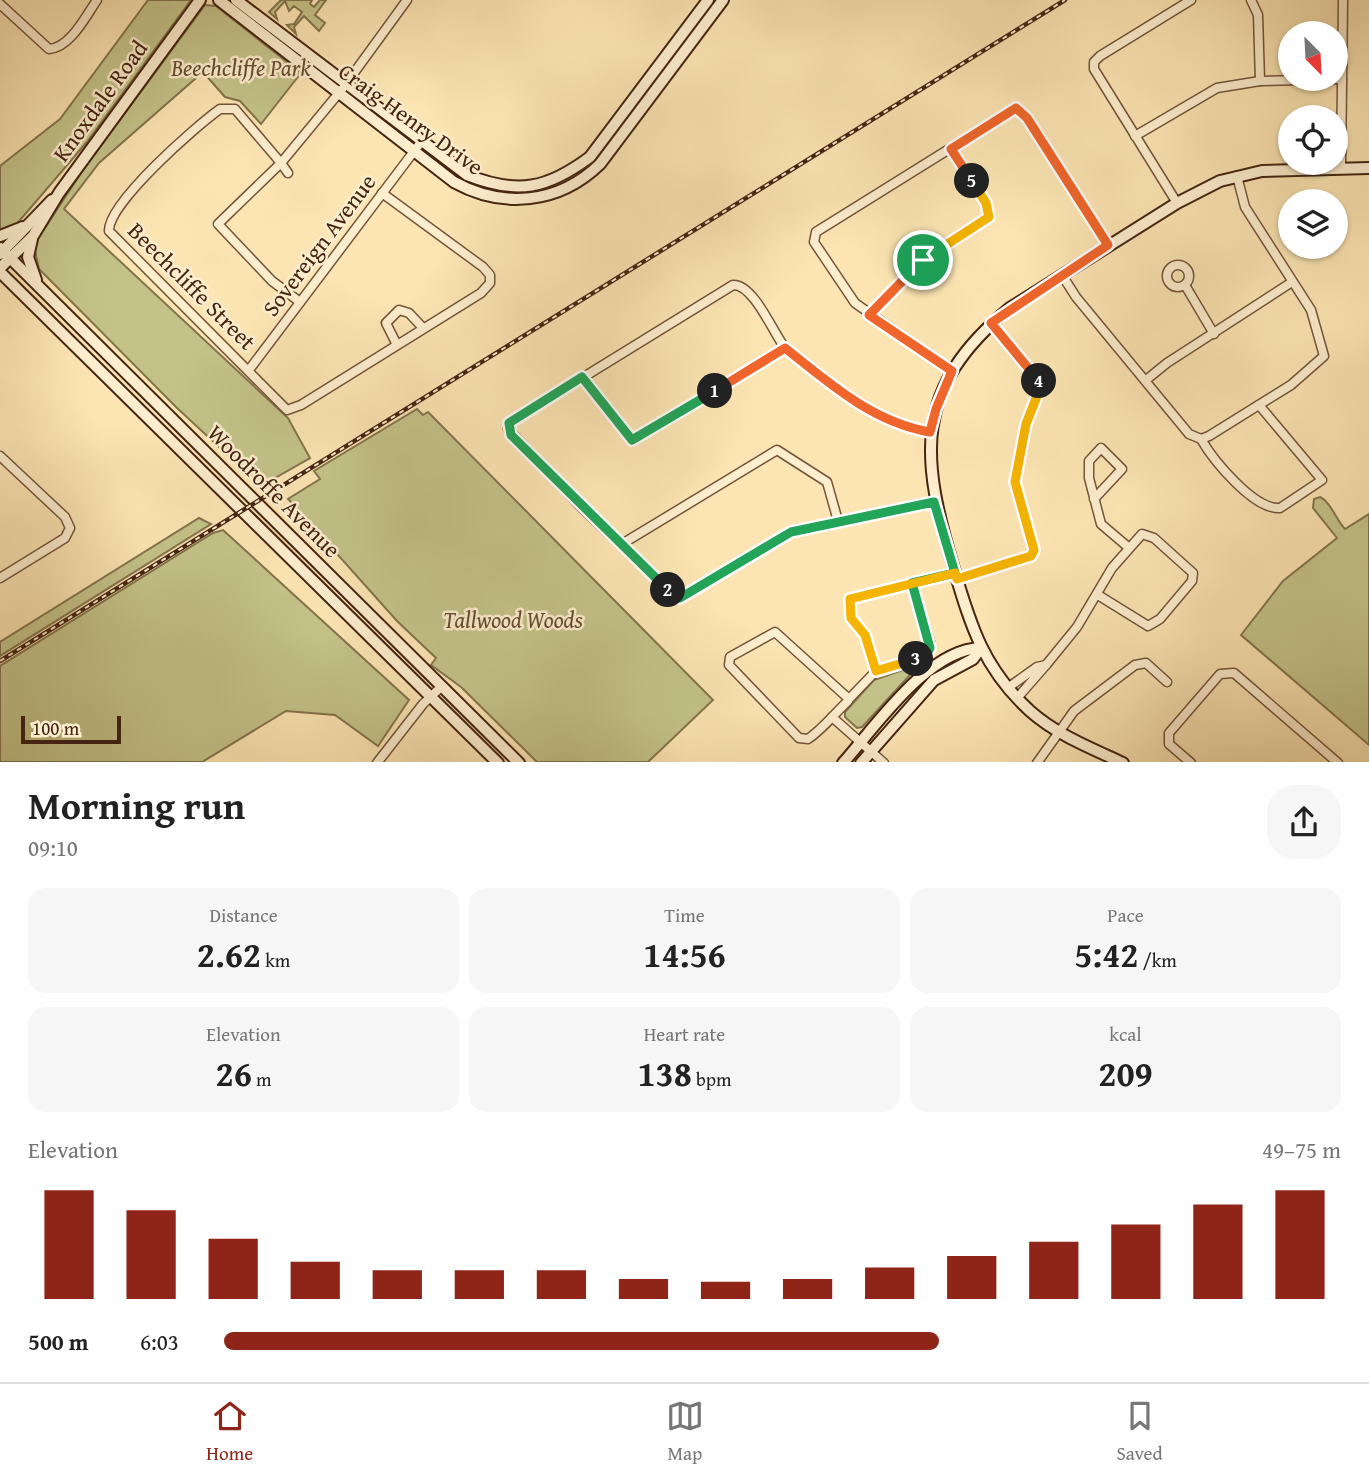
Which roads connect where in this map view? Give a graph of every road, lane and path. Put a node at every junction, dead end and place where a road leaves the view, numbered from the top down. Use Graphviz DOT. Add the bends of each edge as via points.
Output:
graph roads {
  1 [pos="97,0"];
  2 [pos="200,0"];
  3 [pos="219,0"];
  4 [pos="236,0"];
  5 [pos="407,0"];
  6 [pos="708,0"];
  7 [pos="723,0"];
  8 [pos="1191,0"];
  9 [pos="1251,0"];
  10 [pos="1343,0"];
  11 [pos="0,4"];
  12 [pos="1343,21"];
  13 [pos="1259,81"];
  14 [pos="1278,81"];
  15 [pos="345,84"];
  16 [pos="338,94"];
  17 [pos="1135,136"];
  18 [pos="421,142"];
  19 [pos="951,149"];
  20 [pos="413,152"];
  21 [pos="281,163"];
  22 [pos="1348,168"];
  23 [pos="1369,168"];
  24 [pos="1278,170"];
  25 [pos="288,173"];
  26 [pos="1237,176"];
  27 [pos="59,193"];
  28 [pos="382,193"];
  29 [pos="1177,203"];
  30 [pos="29,225"];
  31 [pos="0,236"];
  32 [pos="33,236"];
  33 [pos="1108,245"];
  34 [pos="4,253"];
  35 [pos="0,270"];
  36 [pos="1062,275"];
  37 [pos="1292,282"];
  38 [pos="37,285"];
  39 [pos="1185,285"];
  40 [pos="300,302"];
  41 [pos="869,315"];
  42 [pos="991,323"];
  43 [pos="423,328"];
  44 [pos="1214,334"];
  45 [pos="397,345"];
  46 [pos="785,348"];
  47 [pos="249,370"];
  48 [pos="952,371"];
  49 [pos="582,377"];
  50 [pos="1146,380"];
  51 [pos="1259,405"];
  52 [pos="930,432"];
  53 [pos="1201,439"];
  54 [pos="0,456"];
  55 [pos="225,472"];
  56 [pos="213,483"];
  57 [pos="1094,499"];
  58 [pos="934,502"];
  59 [pos="838,521"];
  60 [pos="285,533"];
  61 [pos="273,544"];
  62 [pos="622,544"];
  63 [pos="1128,547"];
  64 [pos="2,574"];
  65 [pos="956,576"];
  66 [pos="912,583"];
  67 [pos="1098,595"];
  68 [pos="981,648"];
  69 [pos="1046,665"];
  70 [pos="876,671"];
  71 [pos="1167,682"];
  72 [pos="441,687"];
  73 [pos="1009,687"];
  74 [pos="430,697"];
  75 [pos="1018,697"];
  76 [pos="849,699"];
  77 [pos="832,717"];
  78 [pos="1058,732"];
  79 [pos="862,741"];
  80 [pos="872,750"];
  81 [pos="377,762"];
  82 [pos="498,762"];
  83 [pos="519,762"];
  84 [pos="843,762"];
  85 [pos="861,762"];
  86 [pos="884,762"];
  87 [pos="1037,762"];
  88 [pos="1123,762"];
  89 [pos="1191,762"];
  90 [pos="1338,762"];
  1 -- 11 [label="street" via="58,49 42,46"];
  2 -- 27 [label="street, Knoxdale Road"];
  3 -- 16 [label="street, Craig Henry Drive"];
  4 -- 15 [label="street, Craig Henry Drive"];
  5 -- 15 [label="street"];
  6 -- 18 [label="street, Craig Henry Drive" via="590,157 564,176 526,187 488,183 467,175"];
  7 -- 20 [label="street, Craig Henry Drive" via="600,164 559,193 508,200 490,197 454,182"];
  8 -- 17 [label="street" via="1094,62"];
  9 -- 13 [label="street" via="1258,15"];
  10 -- 12 [label="street"];
  13 -- 14 [label="street"];
  13 -- 17 [label="street" via="1202,94"];
  15 -- 16 [label="street"];
  15 -- 18 [label="street, Craig Henry Drive"];
  16 -- 20 [label="street, Craig Henry Drive"];
  16 -- 21 [label="street"];
  17 -- 29 [label="street"];
  18 -- 20 [label="street, Sovereign Avenue"];
  19 -- 33 [label="street" via="1016,108 1027,118"];
  19 -- 41 [label="street" via="986,203 989,217 923,260"];
  19 -- 41 [label="street" via="816,232 814,242 841,286"];
  20 -- 28 [label="street, Sovereign Avenue"];
  21 -- 25 [label="street"];
  21 -- 40 [label="street" via="218,224 272,281"];
  21 -- 47 [label="street, Beechcliffe Street" via="234,109 220,109 142,178 108,226 111,235"];
  22 -- 23 [label="street"];
  24 -- 26 [label="street"];
  26 -- 29 [label="street"];
  26 -- 37 [label="street" via="1245,207"];
  27 -- 30 [label="street, Knoxdale Road"];
  27 -- 32 [label="street, Knoxdale Road"];
  28 -- 40 [label="street, Sovereign Avenue"];
  28 -- 43 [label="street" via="490,275 490,283 481,293"];
  29 -- 33 [label="street"];
  30 -- 31 [label="street"];
  30 -- 34 [label="street, Knoxdale Road"];
  32 -- 34 [label="street, Knoxdale Road"];
  32 -- 38 [label="street" via="27,257"];
  33 -- 36 [label="street"];
  34 -- 35 [label="street, Knoxdale Road"];
  34 -- 38 [label="street, Woodroffe Avenue"];
  35 -- 56 [label="street, Woodroffe Avenue"];
  36 -- 42 [label="street"];
  36 -- 50 [label="street"];
  37 -- 44 [label="street"];
  37 -- 51 [label="street" via="1311,310 1324,356"];
  38 -- 55 [label="street, Woodroffe Avenue"];
  39 -- 44 [label="street"];
  40 -- 47 [label="street, Sovereign Avenue"];
  41 -- 48 [label="street"];
  42 -- 48 [label="street"];
  42 -- 65 [label="street" via="1041,386 1026,424 1015,482 1034,550 1024,559"];
  43 -- 45 [label="street"];
  43 -- 45 [label="street" via="409,313 399,310 386,323"];
  44 -- 50 [label="street"];
  45 -- 47 [label="street" via="287,410"];
  46 -- 49 [label="street" via="632,440"];
  46 -- 49 [label="street" via="750,292 733,285"];
  46 -- 52 [label="street" via="867,410 902,427"];
  48 -- 52 [label="street"];
  49 -- 62 [label="street" via="509,423 508,429"];
  50 -- 53 [label="street" via="1189,434"];
  51 -- 53 [label="street"];
  51 -- 53 [label="street" via="1322,481 1280,508 1263,505 1234,481"];
  52 -- 58 [label="street"];
  54 -- 64 [label="street" via="65,517 70,528 65,538"];
  55 -- 56 [label="street"];
  55 -- 60 [label="street, Woodroffe Avenue"];
  56 -- 61 [label="street, Woodroffe Avenue"];
  57 -- 57 [label="street" via="1122,469 1098,447 1089,461"];
  57 -- 63 [label="street" via="1101,524"];
  58 -- 59 [label="street"];
  58 -- 65 [label="street"];
  59 -- 62 [label="street" via="782,536 680,598"];
  59 -- 62 [label="street" via="827,482 777,450"];
  60 -- 61 [label="street"];
  60 -- 72 [label="street, Woodroffe Avenue"];
  61 -- 74 [label="street, Woodroffe Avenue"];
  63 -- 67 [label="street"];
  63 -- 67 [label="street" via="1142,534 1149,535 1190,568 1192,581 1160,619 1146,626"];
  65 -- 66 [label="street"];
  65 -- 68 [label="street"];
  66 -- 70 [label="street" via="930,648 922,657"];
  66 -- 70 [label="street" via="850,599 851,618 865,635"];
  67 -- 69 [label="street"];
  68 -- 73 [label="street"];
  68 -- 79 [label="street" via="968,648 926,672"];
  68 -- 80 [label="street" via="973,659 934,680"];
  69 -- 73 [label="street"];
  69 -- 75 [label="street"];
  70 -- 76 [label="street"];
  71 -- 78 [label="street" via="1142,662 1081,704"];
  72 -- 74 [label="street"];
  72 -- 83 [label="street, Woodroffe Avenue"];
  73 -- 75 [label="street"];
  74 -- 81 [label="street"];
  74 -- 82 [label="street, Woodroffe Avenue"];
  75 -- 78 [label="street"];
  76 -- 77 [label="street"];
  76 -- 77 [label="street" via="775,632 730,657 731,670 803,740"];
  77 -- 79 [label="street"];
  78 -- 87 [label="street"];
  78 -- 88 [label="street"];
  79 -- 80 [label="street"];
  79 -- 84 [label="street"];
  80 -- 85 [label="street"];
  80 -- 86 [label="street"];
  89 -- 90 [label="street" via="1169,744 1169,733 1220,674 1228,672"];
}
